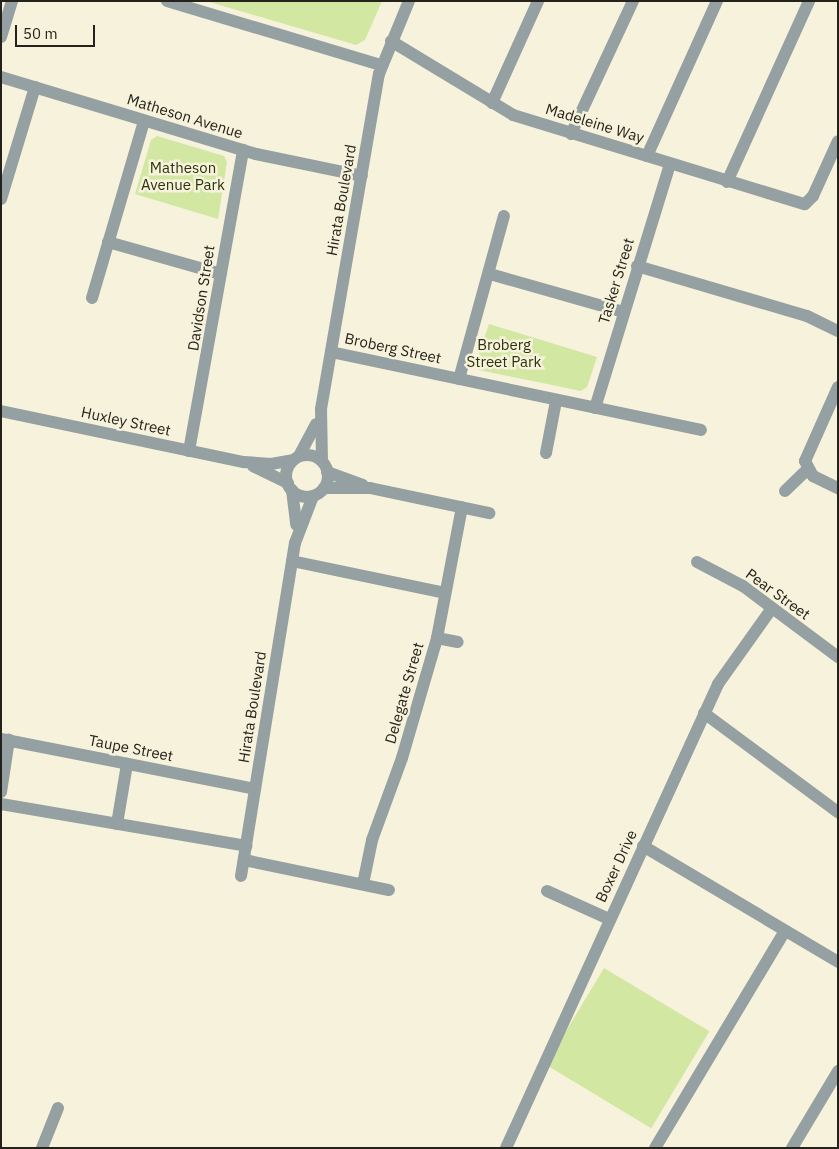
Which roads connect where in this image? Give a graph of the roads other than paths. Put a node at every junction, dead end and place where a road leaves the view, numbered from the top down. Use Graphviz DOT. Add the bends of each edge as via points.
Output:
graph roads {
  1 [pos="12,1"];
  2 [pos="167,1"];
  3 [pos="409,1"];
  4 [pos="538,1"];
  5 [pos="633,1"];
  6 [pos="717,1"];
  7 [pos="809,1"];
  8 [pos="1,37"];
  9 [pos="391,41"];
  10 [pos="380,65"];
  11 [pos="1,77"];
  12 [pos="35,87"];
  13 [pos="492,103"];
  14 [pos="144,120"];
  15 [pos="571,134"];
  16 [pos="838,141"];
  17 [pos="243,150"];
  18 [pos="647,156"];
  19 [pos="670,164"];
  20 [pos="362,176"];
  21 [pos="727,182"];
  22 [pos="1,199"];
  23 [pos="504,216"];
  24 [pos="108,242"];
  25 [pos="637,266"];
  26 [pos="221,274"];
  27 [pos="490,274"];
  28 [pos="92,298"];
  29 [pos="623,312"];
  30 [pos="838,331"];
  31 [pos="331,352"];
  32 [pos="459,379"];
  33 [pos="838,387"];
  34 [pos="556,401"];
  35 [pos="595,408"];
  36 [pos="321,409"];
  37 [pos="1,411"];
  38 [pos="701,430"];
  39 [pos="189,451"];
  40 [pos="546,453"];
  41 [pos="296,458"];
  42 [pos="244,462"];
  43 [pos="325,467"];
  44 [pos="807,470"];
  45 [pos="290,486"];
  46 [pos="324,488"];
  47 [pos="370,488"];
  48 [pos="838,488"];
  49 [pos="785,492"];
  50 [pos="313,496"];
  51 [pos="462,507"];
  52 [pos="488,513"];
  53 [pos="295,543"];
  54 [pos="292,561"];
  55 [pos="697,562"];
  56 [pos="445,593"];
  57 [pos="772,608"];
  58 [pos="437,638"];
  59 [pos="458,642"];
  60 [pos="837,654"];
  61 [pos="704,713"];
  62 [pos="5,740"];
  63 [pos="127,764"];
  64 [pos="255,789"];
  65 [pos="1,792"];
  66 [pos="1,804"];
  67 [pos="838,812"];
  68 [pos="117,824"];
  69 [pos="246,846"];
  70 [pos="643,846"];
  71 [pos="244,860"];
  72 [pos="241,876"];
  73 [pos="363,884"];
  74 [pos="389,890"];
  75 [pos="547,891"];
  76 [pos="609,919"];
  77 [pos="785,931"];
  78 [pos="838,962"];
  79 [pos="838,1071"];
  80 [pos="58,1108"];
  81 [pos="42,1148"];
  82 [pos="506,1148"];
  83 [pos="654,1148"];
  84 [pos="792,1148"];
  1 -- 8 [label="street"];
  2 -- 10 [label="street"];
  3 -- 9 [label="street, Hirata Boulevard"];
  4 -- 13 [label="street"];
  5 -- 15 [label="street"];
  6 -- 18 [label="street"];
  7 -- 21 [label="street"];
  9 -- 10 [label="street, Hirata Boulevard"];
  9 -- 13 [label="street, Madeleine Way"];
  10 -- 20 [label="street, Hirata Boulevard"];
  11 -- 12 [label="street, Matheson Avenue"];
  12 -- 14 [label="street, Matheson Avenue"];
  12 -- 22 [label="street"];
  13 -- 15 [label="street, Madeleine Way" via="513,115"];
  14 -- 17 [label="street, Matheson Avenue"];
  14 -- 24 [label="street"];
  15 -- 18 [label="street, Madeleine Way"];
  16 -- 21 [label="street, Madeleine Way" via="813,196 805,204"];
  17 -- 20 [label="street, Matheson Avenue"];
  17 -- 26 [label="street, Davidson Street"];
  18 -- 19 [label="street, Madeleine Way"];
  19 -- 21 [label="street, Madeleine Way"];
  19 -- 25 [label="street, Tasker Street"];
  20 -- 31 [label="street, Hirata Boulevard"];
  23 -- 27 [label="street"];
  24 -- 26 [label="street"];
  24 -- 28 [label="street"];
  25 -- 29 [label="street, Tasker Street"];
  25 -- 30 [label="street" via="807,316"];
  26 -- 39 [label="street, Davidson Street"];
  27 -- 29 [label="street"];
  27 -- 32 [label="street"];
  29 -- 35 [label="street, Tasker Street"];
  31 -- 32 [label="street, Broberg Street"];
  31 -- 36 [label="street, Hirata Boulevard"];
  32 -- 34 [label="street, Broberg Street"];
  33 -- 44 [label="street" via="807,455"];
  34 -- 35 [label="street, Broberg Street"];
  34 -- 40 [label="street"];
  35 -- 38 [label="street, Broberg Street"];
  36 -- 41 [label="street, Hirata Boulevard" via="311,437"];
  36 -- 43 [label="street, Hirata Boulevard"];
  37 -- 39 [label="street, Huxley Street"];
  39 -- 42 [label="street, Huxley Street"];
  41 -- 42 [label="street, Huxley Street" via="271,464"];
  41 -- 43 [label="street" via="313,456"];
  41 -- 45 [label="street" via="286,473"];
  42 -- 45 [label="street, Huxley Street"];
  43 -- 46 [label="street"];
  43 -- 47 [label="street"];
  44 -- 48 [label="street"];
  44 -- 49 [label="street"];
  45 -- 50 [label="street" via="300,496"];
  45 -- 53 [label="street, Hirata Boulevard" via="296,510"];
  46 -- 47 [label="street"];
  46 -- 50 [label="street"];
  47 -- 51 [label="street"];
  50 -- 53 [label="street, Hirata Boulevard"];
  51 -- 52 [label="street"];
  51 -- 56 [label="street, Delegate Street"];
  53 -- 54 [label="street, Hirata Boulevard"];
  54 -- 56 [label="street"];
  54 -- 64 [label="street, Hirata Boulevard"];
  55 -- 57 [label="street, Pear Street" via="743,586"];
  56 -- 58 [label="street, Delegate Street"];
  57 -- 60 [label="street, Pear Street"];
  57 -- 61 [label="street, Boxer Drive" via="726,670"];
  58 -- 59 [label="street"];
  58 -- 73 [label="street, Delegate Street" via="402,758 372,840"];
  61 -- 67 [label="street"];
  61 -- 70 [label="street, Boxer Drive"];
  62 -- 63 [label="street, Taupe Street"];
  62 -- 65 [label="street"];
  63 -- 64 [label="street, Taupe Street"];
  63 -- 68 [label="street"];
  64 -- 69 [label="street, Hirata Boulevard"];
  66 -- 68 [label="street"];
  68 -- 69 [label="street"];
  69 -- 71 [label="street, Hirata Boulevard"];
  70 -- 76 [label="street, Boxer Drive"];
  70 -- 77 [label="street"];
  71 -- 72 [label="street, Hirata Boulevard"];
  71 -- 73 [label="street"];
  73 -- 74 [label="street"];
  75 -- 76 [label="street"];
  76 -- 82 [label="street, Boxer Drive"];
  77 -- 78 [label="street"];
  77 -- 83 [label="street"];
  79 -- 84 [label="street"];
  80 -- 81 [label="street"];
}
